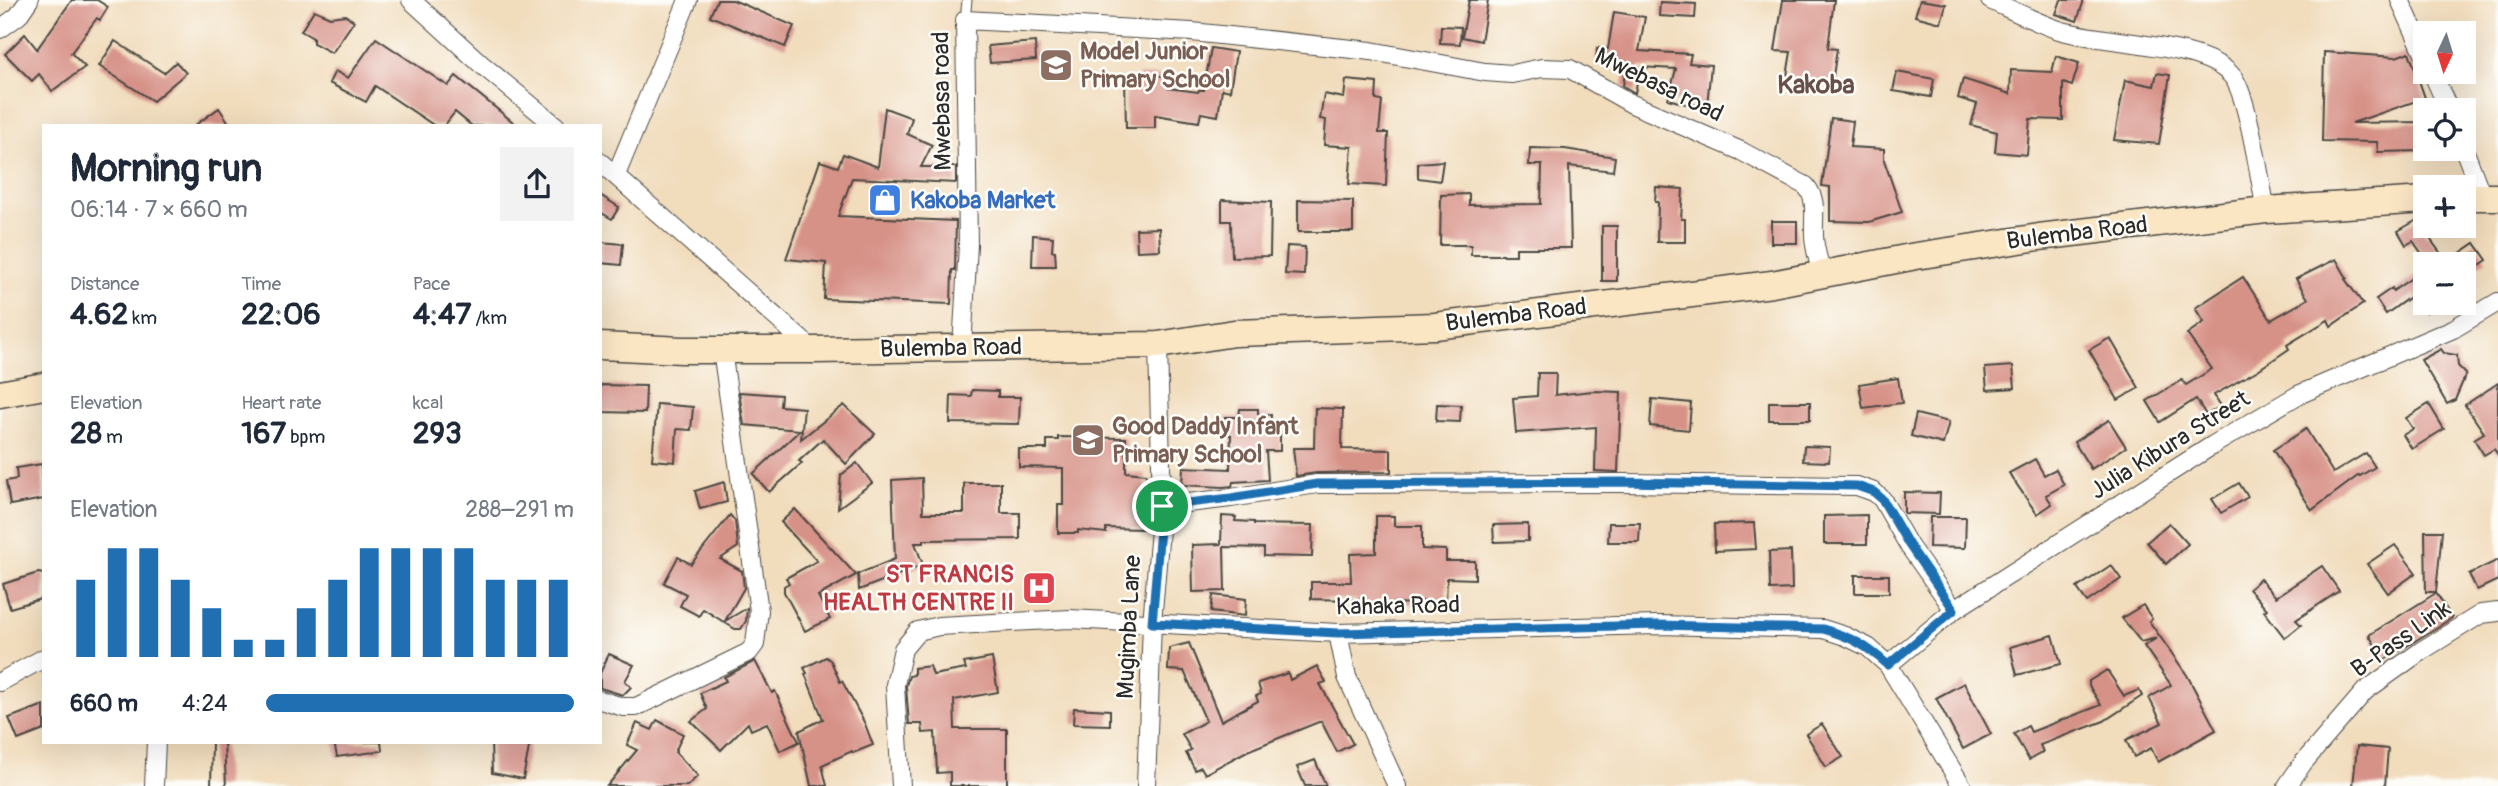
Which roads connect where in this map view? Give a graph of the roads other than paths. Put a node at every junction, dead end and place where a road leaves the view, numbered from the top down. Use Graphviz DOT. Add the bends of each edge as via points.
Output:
graph roads {
  1 [pos="29,0"];
  2 [pos="411,0"];
  3 [pos="688,0"];
  4 [pos="967,0"];
  5 [pos="1990,0"];
  6 [pos="2400,0"];
  7 [pos="965,20"];
  8 [pos="2413,28"];
  9 [pos="0,29"];
  10 [pos="554,124"];
  11 [pos="2468,161"];
  12 [pos="602,164"];
  13 [pos="616,175"];
  14 [pos="2481,197"];
  15 [pos="2413,201"];
  16 [pos="2266,210"];
  17 [pos="1822,274"];
  18 [pos="2498,302"];
  19 [pos="1158,345"];
  20 [pos="602,346"];
  21 [pos="962,348"];
  22 [pos="723,350"];
  23 [pos="813,350"];
  24 [pos="42,386"];
  25 [pos="0,394"];
  26 [pos="1162,506"];
  27 [pos="1954,610"];
  28 [pos="2498,612"];
  29 [pos="1152,623"];
  30 [pos="1338,633"];
  31 [pos="42,659"];
  32 [pos="1888,665"];
  33 [pos="0,682"];
  34 [pos="602,701"];
  35 [pos="156,744"];
  36 [pos="154,786"];
  37 [pos="901,786"];
  38 [pos="1146,786"];
  39 [pos="1397,786"];
  40 [pos="1962,786"];
  41 [pos="2287,786"];
  1 -- 9 [label="street" via="18,16"];
  2 -- 10 [label="street"];
  3 -- 13 [label="street"];
  4 -- 7 [label="lane"];
  5 -- 16 [label="street" via="2058,30 2189,53 2219,64 2234,77 2243,97"];
  6 -- 8 [label="street"];
  7 -- 17 [label="street, Mwebasa road" via="1192,32 1371,51 1485,72 1570,69 1632,104 1741,151 1806,186 1815,202 1814,237"];
  7 -- 21 [label="street, Mwebasa road" via="968,245"];
  11 -- 14 [label="street"];
  12 -- 13 [label="street"];
  13 -- 23 [label="street"];
  15 -- 16 [label="main road, Bulemba Road"];
  16 -- 17 [label="main road, Bulemba Road" via="2025,239"];
  17 -- 19 [label="main road, Bulemba Road" via="1436,326 1234,333"];
  18 -- 27 [label="street, Julia Kibura Street" via="2453,329 2298,395"];
  19 -- 21 [label="main road, Bulemba Road"];
  19 -- 26 [label="street, Mugimba Lane"];
  20 -- 22 [label="main road, Bulemba Road"];
  21 -- 23 [label="main road, Bulemba Road"];
  22 -- 23 [label="main road, Bulemba Road"];
  22 -- 34 [label="street" via="759,611 755,644 749,652 636,707"];
  24 -- 25 [label="main road"];
  26 -- 27 [label="street" via="1317,484 1857,486 1882,499"];
  26 -- 29 [label="street, Mugimba Lane"];
  27 -- 32 [label="street, Julia Kibura Street"];
  28 -- 41 [label="street, B-Pass Link" via="2481,614 2365,691"];
  29 -- 30 [label="street, Kahaka Road"];
  29 -- 37 [label="street, Kahaka Road" via="1070,619 918,631 903,649 895,685"];
  29 -- 38 [label="street, Mugimba Lane"];
  30 -- 32 [label="street, Kahaka Road" via="1658,625 1823,629 1868,647"];
  30 -- 39 [label="street" via="1347,677"];
  31 -- 33 [label="street"];
  32 -- 40 [label="street, Kahaka Road"];
  35 -- 36 [label="street"];
}
